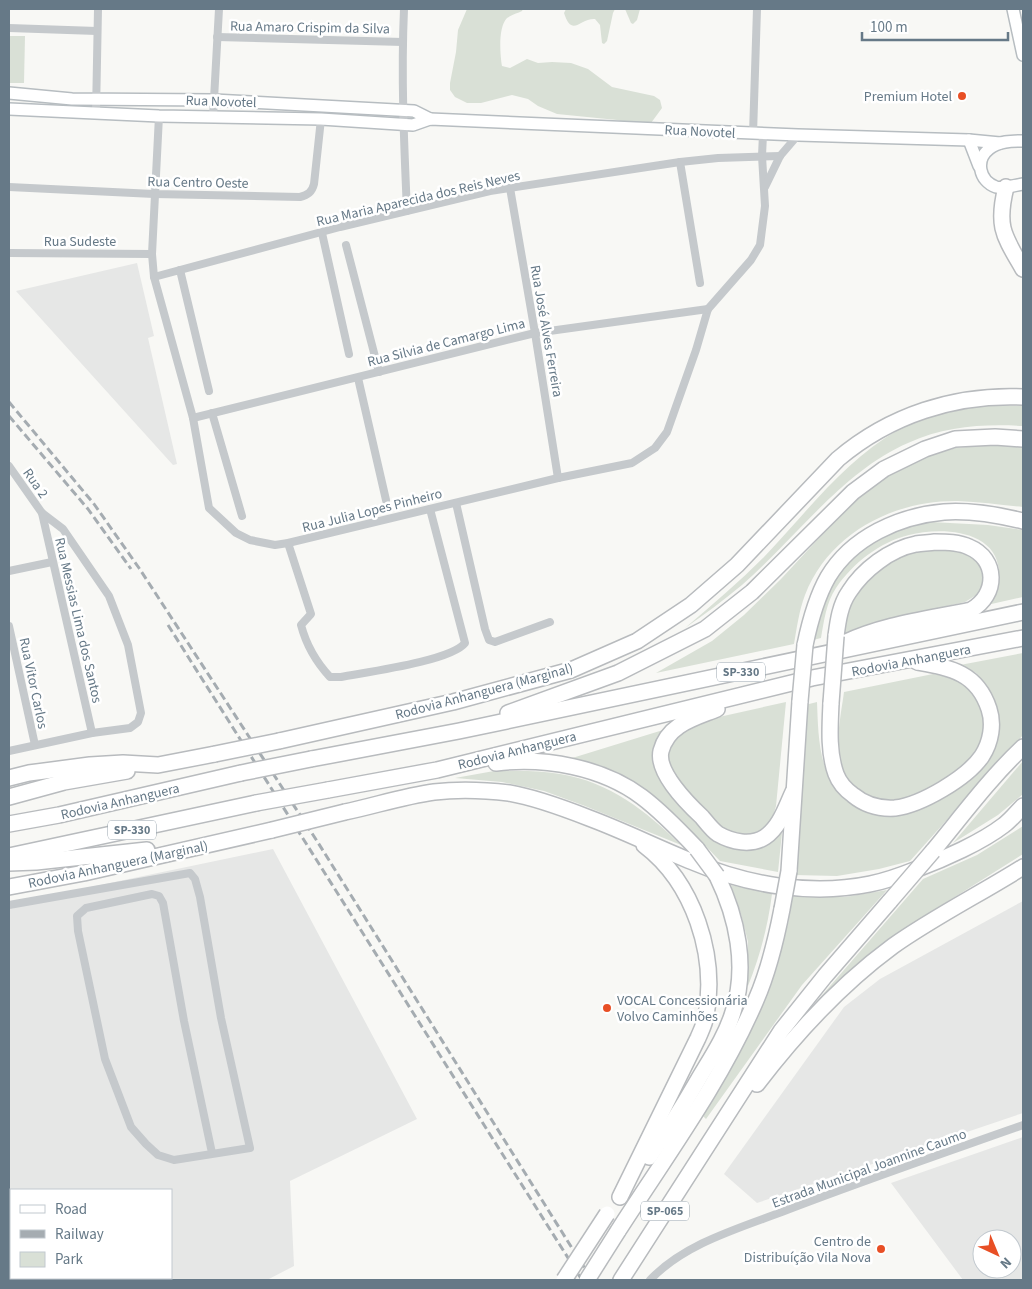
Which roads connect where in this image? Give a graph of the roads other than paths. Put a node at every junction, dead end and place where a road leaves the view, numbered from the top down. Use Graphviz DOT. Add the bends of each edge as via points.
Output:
graph roads {
  1 [pos="98,9"];
  2 [pos="219,9"];
  3 [pos="404,9"];
  4 [pos="757,9"];
  5 [pos="1013,9"];
  6 [pos="9,28"];
  7 [pos="98,31"];
  8 [pos="217,37"];
  9 [pos="403,42"];
  10 [pos="1023,50"];
  11 [pos="9,94"];
  12 [pos="96,100"];
  13 [pos="214,100"];
  14 [pos="9,109"];
  15 [pos="404,110"];
  16 [pos="96,113"];
  17 [pos="159,116"];
  18 [pos="213,117"];
  19 [pos="321,119"];
  20 [pos="430,119"];
  21 [pos="404,124"];
  22 [pos="758,134"];
  23 [pos="798,135"];
  24 [pos="969,140"];
  25 [pos="1023,141"];
  26 [pos="1000,143"];
  27 [pos="762,156"];
  28 [pos="780,156"];
  29 [pos="680,162"];
  30 [pos="980,166"];
  31 [pos="1023,184"];
  32 [pos="9,187"];
  33 [pos="1006,187"];
  34 [pos="510,188"];
  35 [pos="764,189"];
  36 [pos="154,194"];
  37 [pos="407,211"];
  38 [pos="322,233"];
  39 [pos="346,245"];
  40 [pos="9,253"];
  41 [pos="152,254"];
  42 [pos="1023,269"];
  43 [pos="180,270"];
  44 [pos="154,277"];
  45 [pos="700,283"];
  46 [pos="708,309"];
  47 [pos="535,333"];
  48 [pos="348,354"];
  49 [pos="379,372"];
  50 [pos="358,378"];
  51 [pos="209,391"];
  52 [pos="1023,397"];
  53 [pos="212,413"];
  54 [pos="193,418"];
  55 [pos="1023,440"];
  56 [pos="9,466"];
  57 [pos="558,478"];
  58 [pos="386,500"];
  59 [pos="456,503"];
  60 [pos="430,508"];
  61 [pos="42,513"];
  62 [pos="242,516"];
  63 [pos="1023,521"];
  64 [pos="288,543"];
  65 [pos="52,562"];
  66 [pos="9,571"];
  67 [pos="1023,612"];
  68 [pos="550,622"];
  69 [pos="9,626"];
  70 [pos="1023,638"];
  71 [pos="810,651"];
  72 [pos="908,661"];
  73 [pos="768,688"];
  74 [pos="459,731"];
  75 [pos="92,733"];
  76 [pos="35,745"];
  77 [pos="1023,747"];
  78 [pos="9,751"];
  79 [pos="158,765"];
  80 [pos="438,770"];
  81 [pos="9,778"];
  82 [pos="793,792"];
  83 [pos="9,797"];
  84 [pos="1023,806"];
  85 [pos="1023,812"];
  86 [pos="9,824"];
  87 [pos="1005,825"];
  88 [pos="629,834"];
  89 [pos="220,842"];
  90 [pos="9,856"];
  91 [pos="9,863"];
  92 [pos="1023,867"];
  93 [pos="9,886"];
  94 [pos="9,905"];
  95 [pos="1023,1125"];
  96 [pos="212,1153"];
  97 [pos="690,1171"];
  98 [pos="620,1197"];
  99 [pos="564,1280"];
  100 [pos="587,1280"];
  101 [pos="621,1280"];
  102 [pos="650,1280"];
  1 -- 7 [label="street"];
  2 -- 8 [label="street"];
  3 -- 9 [label="street"];
  4 -- 22 [label="street, Rua Julia Lopes Pinheiro"];
  5 -- 10 [label="street"];
  6 -- 7 [label="street"];
  7 -- 12 [label="street"];
  8 -- 9 [label="street, Rua Amaro Crispim da Silva"];
  8 -- 13 [label="street"];
  9 -- 15 [label="street"];
  11 -- 12 [label="street, Rua Novotel"];
  12 -- 13 [label="street, Rua Novotel"];
  12 -- 16 [label="street"];
  13 -- 15 [label="street, Rua Novotel"];
  13 -- 18 [label="street"];
  14 -- 16 [label="street, Rua Novotel"];
  15 -- 20 [label="street, Rua Novotel"];
  15 -- 21 [label="street"];
  16 -- 17 [label="street, Rua Novotel"];
  17 -- 18 [label="street, Rua Novotel"];
  17 -- 36 [label="street, Rua Julia Lopes Pinheiro"];
  18 -- 19 [label="street, Rua Novotel"];
  19 -- 21 [label="street, Rua Novotel"];
  19 -- 36 [label="street, Rua Centro Oeste" via="313,191 307,195"];
  20 -- 21 [label="street, Rua Novotel" via="413,125"];
  20 -- 22 [label="street, Rua Novotel"];
  21 -- 37 [label="street"];
  22 -- 23 [label="street, Rua Novotel"];
  22 -- 27 [label="street, Rua Julia Lopes Pinheiro"];
  23 -- 24 [label="street, Rua Novotel"];
  23 -- 28 [label="street, Rua Julia Lopes Pinheiro"];
  24 -- 26 [label="street, Rua Novotel"];
  24 -- 30 [label="street"];
  25 -- 26 [label="street, Rua Novotel"];
  26 -- 30 [label="street" via="984,154"];
  27 -- 28 [label="street, Rua Maria Aparecida dos Reis Neves"];
  27 -- 29 [label="street, Rua Maria Aparecida dos Reis Neves"];
  27 -- 35 [label="street, Rua Julia Lopes Pinheiro"];
  28 -- 35 [label="street, Rua Julia Lopes Pinheiro"];
  29 -- 34 [label="street, Rua Maria Aparecida dos Reis Neves"];
  29 -- 45 [label="street"];
  30 -- 33 [label="street" via="990,183"];
  31 -- 33 [label="street"];
  32 -- 36 [label="street, Rua Centro Oeste"];
  33 -- 42 [label="highway" via="1000,218 1003,232"];
  34 -- 37 [label="street, Rua Maria Aparecida dos Reis Neves"];
  34 -- 47 [label="street, Rua José Alves Ferreira"];
  35 -- 46 [label="street, Rua Julia Lopes Pinheiro" via="760,245"];
  36 -- 41 [label="street, Rua Julia Lopes Pinheiro"];
  37 -- 38 [label="street, Rua Maria Aparecida dos Reis Neves"];
  38 -- 43 [label="street, Rua Maria Aparecida dos Reis Neves"];
  38 -- 48 [label="street"];
  39 -- 49 [label="street"];
  40 -- 41 [label="street, Rua Sudeste"];
  41 -- 44 [label="street, Rua Julia Lopes Pinheiro"];
  43 -- 44 [label="street, Rua Maria Aparecida dos Reis Neves"];
  43 -- 51 [label="street"];
  44 -- 54 [label="street, Rua Julia Lopes Pinheiro"];
  46 -- 47 [label="street, Rua Silvia de Camargo Lima"];
  46 -- 57 [label="street, Rua Julia Lopes Pinheiro" via="667,432 655,448 632,463"];
  47 -- 49 [label="street, Rua Silvia de Camargo Lima"];
  47 -- 57 [label="street, Rua José Alves Ferreira"];
  49 -- 50 [label="street, Rua Silvia de Camargo Lima"];
  50 -- 53 [label="street, Rua Silvia de Camargo Lima"];
  50 -- 58 [label="street"];
  52 -- 79 [label="highway, Rodovia Anhanguera (Marginal), bridge" via="994,397 939,405 876,431 838,459 737,565 691,605 637,641 571,670 453,702"];
  53 -- 54 [label="street, Rua Silvia de Camargo Lima"];
  53 -- 62 [label="street"];
  54 -- 64 [label="street, Rua Julia Lopes Pinheiro" via="209,508 236,533 250,540"];
  55 -- 74 [label="highway" via="956,439 902,460 853,492 752,592 705,629 618,673"];
  56 -- 61 [label="street, Rua 2"];
  57 -- 59 [label="street, Rua Julia Lopes Pinheiro"];
  59 -- 60 [label="street, Rua Julia Lopes Pinheiro"];
  59 -- 68 [label="street" via="489,640 495,642"];
  60 -- 64 [label="street, Rua Julia Lopes Pinheiro"];
  60 -- 64 [label="street" via="465,643 436,658 330,677 321,668 301,625 311,614"];
  61 -- 65 [label="street, Rua Messias Lima dos Santos"];
  61 -- 75 [label="street" via="63,529 109,596 128,646 141,713 138,722 130,728"];
  63 -- 71 [label="highway" via="995,515 945,512 897,522 873,533 848,551 828,576 809,626"];
  65 -- 66 [label="street"];
  65 -- 75 [label="street, Rua Messias Lima dos Santos"];
  67 -- 71 [label="highway, Rodovia Anhanguera / SP-330"];
  69 -- 76 [label="street, Rua Vitor Carlos"];
  70 -- 72 [label="highway, Rodovia Anhanguera / SP-330"];
  71 -- 72 [label="highway, bridge" via="871,632 971,610 985,600 992,578 990,570 971,547 943,542 916,544 895,551 878,562 848,593 840,611 836,636 831,703 831,752 843,786 858,800 872,806 894,808 944,788 982,756 991,733 990,712 983,695 969,678 946,667"];
  71 -- 74 [label="highway, Rodovia Anhanguera / SP-330"];
  71 -- 82 [label="highway, bridge" via="800,701"];
  72 -- 73 [label="highway, Rodovia Anhanguera / SP-330"];
  73 -- 80 [label="highway, Rodovia Anhanguera / SP-330"];
  73 -- 82 [label="highway" via="676,727 666,738 661,759 670,781 682,797 717,833 730,840 756,842 767,836 775,828"];
  74 -- 86 [label="highway, Rodovia Anhanguera / SP-330, bridge" via="241,773"];
  75 -- 76 [label="street"];
  76 -- 78 [label="street"];
  77 -- 97 [label="highway, bridge" via="986,786 781,1031"];
  79 -- 81 [label="highway, Rodovia Anhanguera (Marginal)" via="90,765"];
  79 -- 83 [label="highway" via="64,782"];
  80 -- 90 [label="highway, Rodovia Anhanguera / SP-330, bridge" via="256,803"];
  80 -- 98 [label="highway, bridge" via="526,761 578,767 618,782 641,796 680,831 717,876 726,895 740,958 733,1014 689,1095"];
  82 -- 100 [label="highway, SP-065, bridge" via="789,871 773,951 757,999 730,1053"];
  84 -- 87 [label="highway, Rodovia Anhanguera (Marginal)"];
  85 -- 87 [label="highway"];
  87 -- 88 [label="highway, Rodovia Anhanguera (Marginal)" via="950,856 892,879 844,887 801,888 720,873"];
  88 -- 89 [label="highway, Rodovia Anhanguera (Marginal), bridge" via="565,809 520,796 474,791 433,793"];
  88 -- 98 [label="highway" via="667,866 683,889 704,943 708,993 706,1017 698,1038"];
  89 -- 91 [label="highway"];
  89 -- 93 [label="highway, Rodovia Anhanguera (Marginal)" via="84,873"];
  92 -- 97 [label="highway" via="907,937 842,988 774,1062"];
  94 -- 96 [label="street" via="190,873 200,897 221,1018 250,1148"];
  95 -- 102 [label="street, Estrada Municipal Joannine Caumo" via="853,1184 723,1235 670,1261"];
  96 -- 96 [label="street" via="159,896 152,894 86,908 77,916 78,931 105,1059 132,1127 158,1154 174,1160"];
  97 -- 101 [label="highway, SP-065"];
  98 -- 99 [label="highway, bridge"];
}
